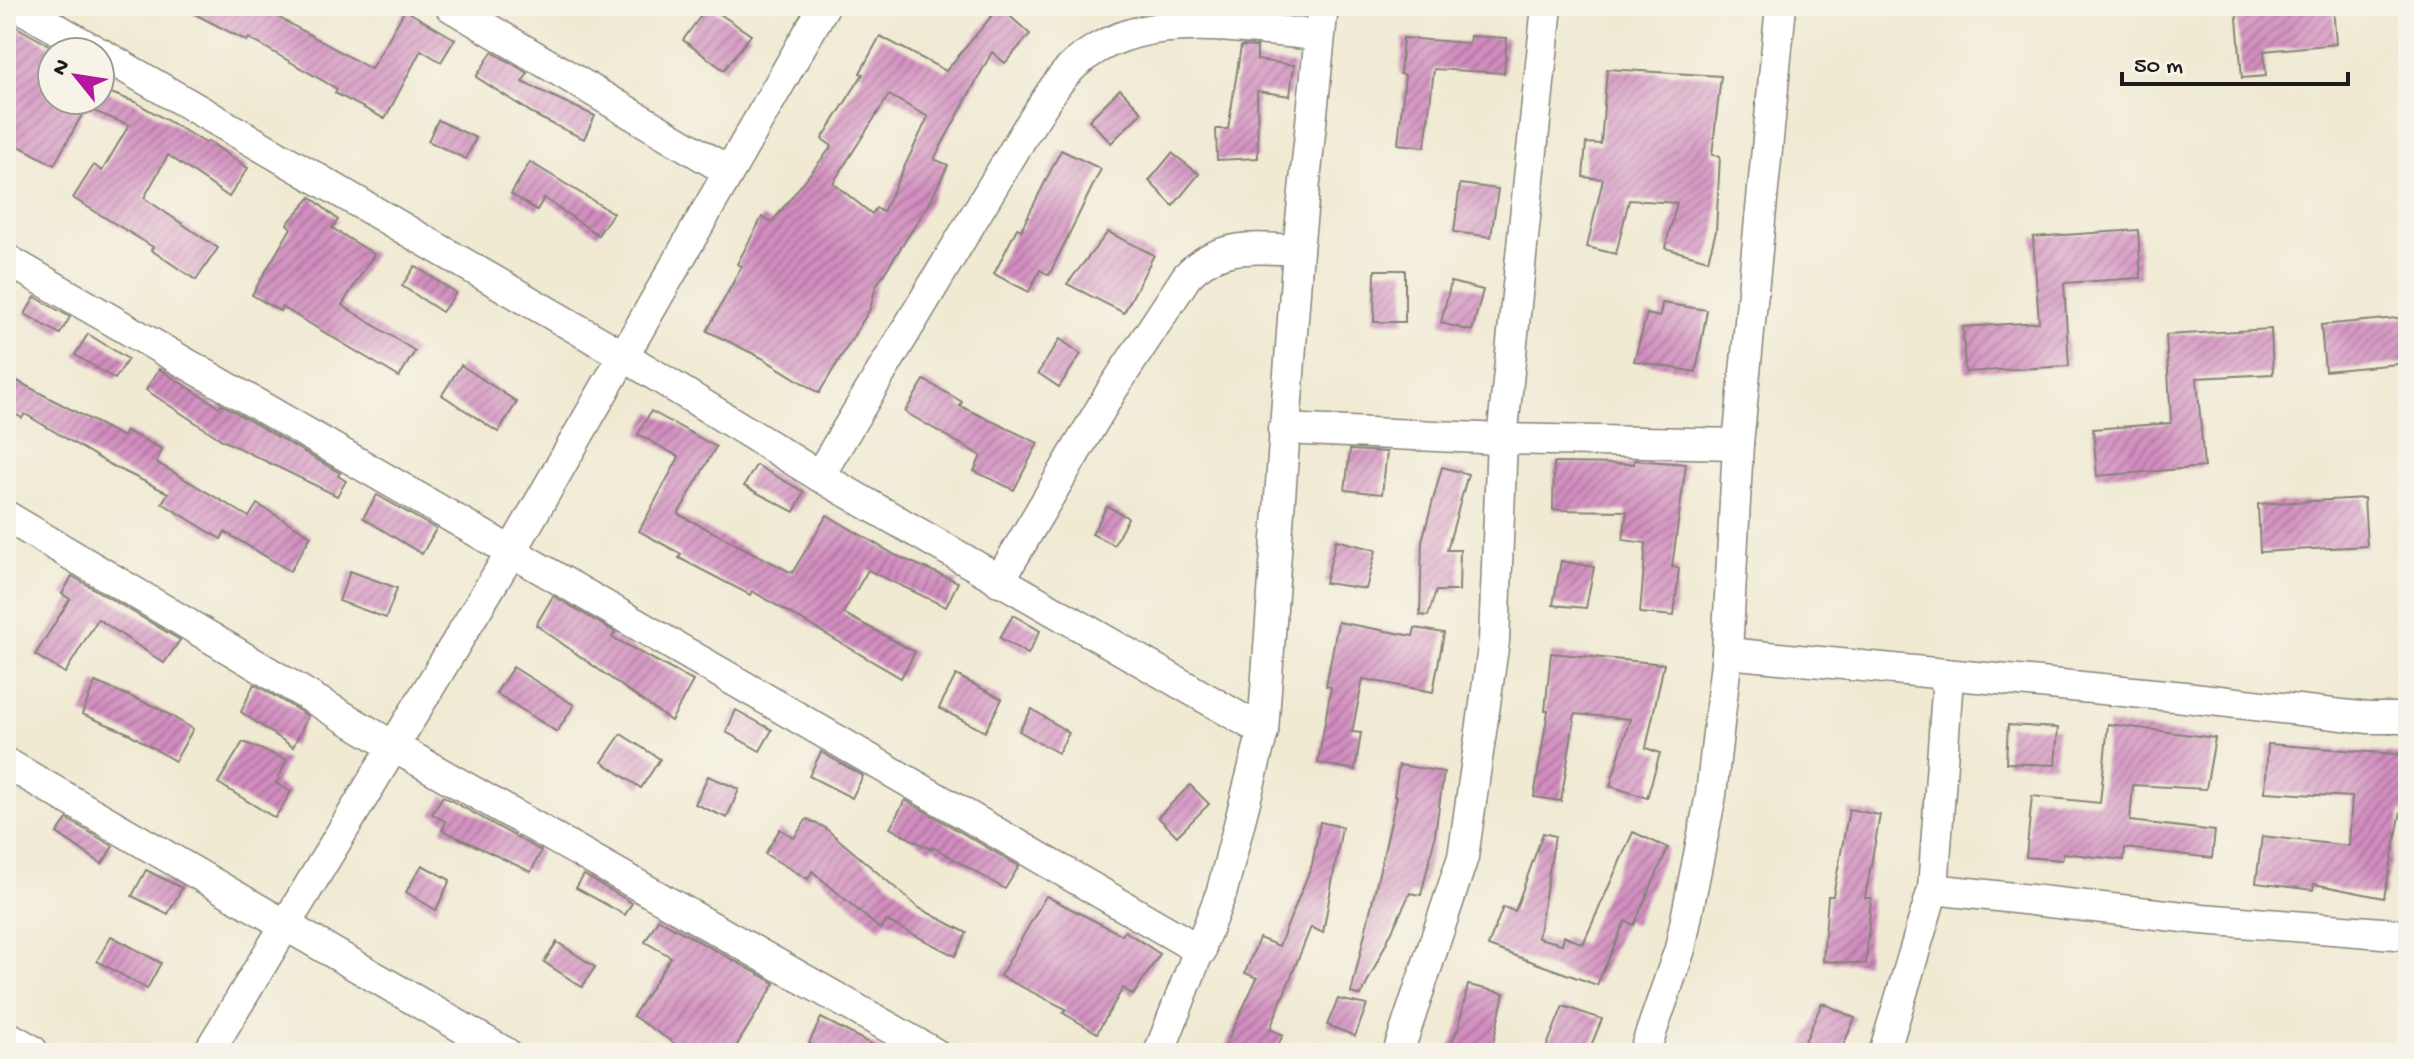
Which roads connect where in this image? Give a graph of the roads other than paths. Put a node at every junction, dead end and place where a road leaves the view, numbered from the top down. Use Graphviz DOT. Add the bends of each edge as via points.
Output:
graph roads {
  1 [pos="18,6"];
  2 [pos="450,6"];
  3 [pos="824,6"];
  4 [pos="1547,6"];
  5 [pos="1781,6"];
  6 [pos="1321,20"];
  7 [pos="70,36"];
  8 [pos="116,63"];
  9 [pos="728,171"];
  10 [pos="1298,250"];
  11 [pos="6,259"];
  12 [pos="624,356"];
  13 [pos="1283,429"];
  14 [pos="1502,439"];
  15 [pos="1738,444"];
  16 [pos="819,476"];
  17 [pos="6,516"];
  18 [pos="510,554"];
  19 [pos="999,581"];
  20 [pos="1727,653"];
  21 [pos="1948,677"];
  22 [pos="2408,718"];
  23 [pos="1263,731"];
  24 [pos="396,748"];
  25 [pos="6,763"];
  26 [pos="1933,889"];
  27 [pos="285,925"];
  28 [pos="2408,935"];
  29 [pos="1201,951"];
  30 [pos="6,1040"];
  31 [pos="29,1053"];
  32 [pos="208,1053"];
  33 [pos="506,1053"];
  34 [pos="934,1053"];
  35 [pos="1159,1053"];
  36 [pos="1398,1053"];
  37 [pos="1644,1053"];
  38 [pos="1884,1053"];
  1 -- 7 [label="street"];
  2 -- 9 [label="street"];
  3 -- 9 [label="street"];
  4 -- 14 [label="street"];
  5 -- 15 [label="street"];
  6 -- 10 [label="street"];
  6 -- 16 [label="street" via="1152,28 1092,51 1065,74"];
  8 -- 12 [label="street"];
  9 -- 12 [label="street"];
  10 -- 13 [label="street"];
  10 -- 19 [label="street" via="1236,247 1200,262 1187,276 1112,390"];
  11 -- 18 [label="street"];
  12 -- 16 [label="street"];
  12 -- 18 [label="street"];
  13 -- 14 [label="street"];
  13 -- 23 [label="street"];
  14 -- 15 [label="street"];
  14 -- 36 [label="street" via="1494,641 1463,857"];
  15 -- 20 [label="street"];
  16 -- 19 [label="street"];
  17 -- 24 [label="street"];
  18 -- 24 [label="street"];
  18 -- 29 [label="street"];
  19 -- 23 [label="street"];
  20 -- 21 [label="street"];
  20 -- 37 [label="street" via="1711,795 1680,949"];
  21 -- 22 [label="street"];
  21 -- 26 [label="street"];
  23 -- 29 [label="street"];
  24 -- 27 [label="street"];
  24 -- 34 [label="street"];
  25 -- 27 [label="street"];
  26 -- 28 [label="street" via="2218,921"];
  26 -- 38 [label="street"];
  27 -- 32 [label="street"];
  27 -- 33 [label="street"];
  29 -- 35 [label="street"];
  30 -- 31 [label="street"];
}
